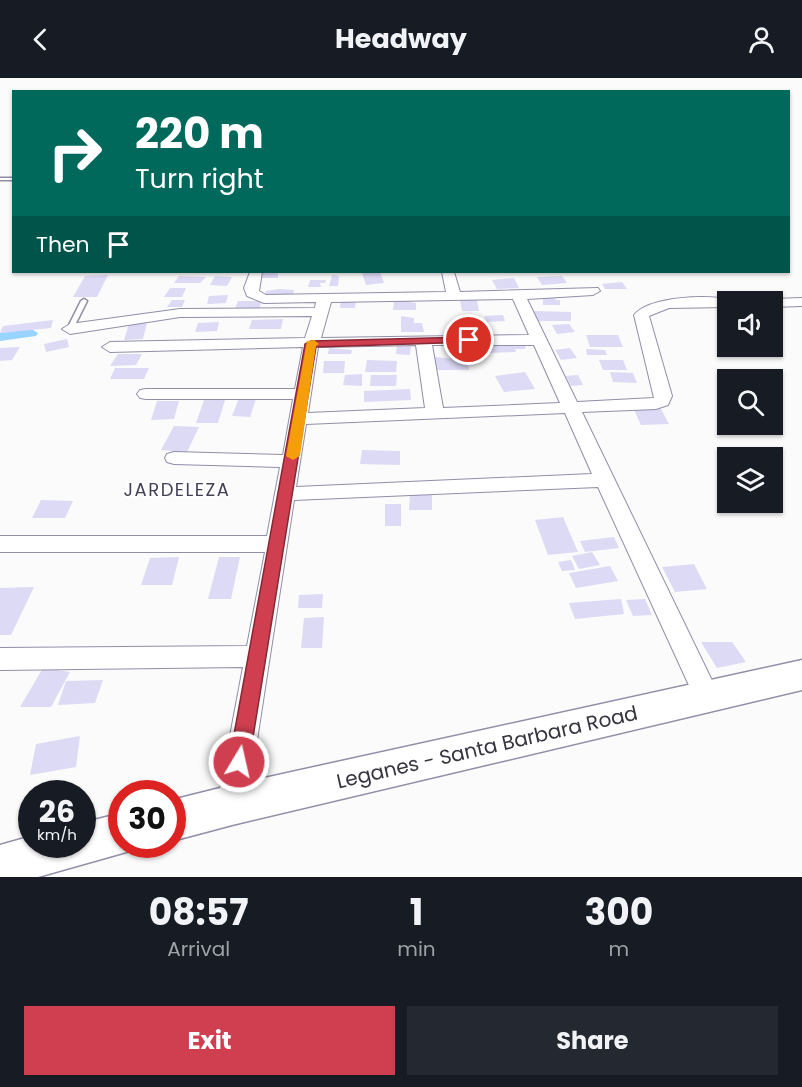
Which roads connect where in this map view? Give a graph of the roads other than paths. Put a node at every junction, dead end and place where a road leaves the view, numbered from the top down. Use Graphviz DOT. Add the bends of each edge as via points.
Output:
graph roads {
  1 [pos="256,273"];
  2 [pos="448,273"];
  3 [pos="593,291"];
  4 [pos="454,295"];
  5 [pos="518,295"];
  6 [pos="84,301"];
  7 [pos="802,302"];
  8 [pos="717,303"];
  9 [pos="783,303"];
  10 [pos="322,305"];
  11 [pos="70,329"];
  12 [pos="423,340"];
  13 [pos="538,340"];
  14 [pos="311,344"];
  15 [pos="110,347"];
  16 [pos="146,394"];
  17 [pos="303,394"];
  18 [pos="570,409"];
  19 [pos="435,413"];
  20 [pos="299,419"];
  21 [pos="174,458"];
  22 [pos="292,460"];
  23 [pos="607,480"];
  24 [pos="286,494"];
  25 [pos="0,544"];
  26 [pos="276,544"];
  27 [pos="256,656"];
  28 [pos="0,659"];
  29 [pos="802,675"];
  30 [pos="707,697"];
  31 [pos="232,805"];
  32 [pos="186,816"];
  33 [pos="30,858"];
  34 [pos="0,866"];
  1 -- 10 [label="street" via="251,288 257,298"];
  2 -- 4 [label="street"];
  3 -- 5 [label="street"];
  4 -- 5 [label="street"];
  4 -- 10 [label="street"];
  5 -- 13 [label="street"];
  6 -- 11 [label="lane"];
  7 -- 9 [label="street"];
  8 -- 18 [label="street" via="664,304 641,315 662,400 641,406"];
  10 -- 11 [label="street" via="180,313"];
  10 -- 14 [label="street"];
  12 -- 13 [label="street"];
  12 -- 14 [label="street"];
  12 -- 19 [label="street"];
  13 -- 18 [label="street"];
  14 -- 15 [label="street"];
  14 -- 17 [label="street"];
  16 -- 17 [label="street"];
  17 -- 20 [label="street"];
  18 -- 19 [label="street"];
  18 -- 23 [label="street"];
  19 -- 20 [label="street"];
  20 -- 22 [label="street"];
  21 -- 22 [label="street"];
  22 -- 24 [label="street"];
  23 -- 24 [label="street"];
  23 -- 30 [label="street"];
  24 -- 26 [label="street"];
  25 -- 26 [label="street"];
  26 -- 27 [label="street"];
  27 -- 28 [label="street"];
  27 -- 31 [label="street"];
  29 -- 30 [label="main road, Leganes - Santa Barbara Road"];
  30 -- 31 [label="main road, Leganes - Santa Barbara Road"];
  31 -- 32 [label="main road, Leganes - Santa Barbara Road"];
  33 -- 34 [label="main road"];
}
